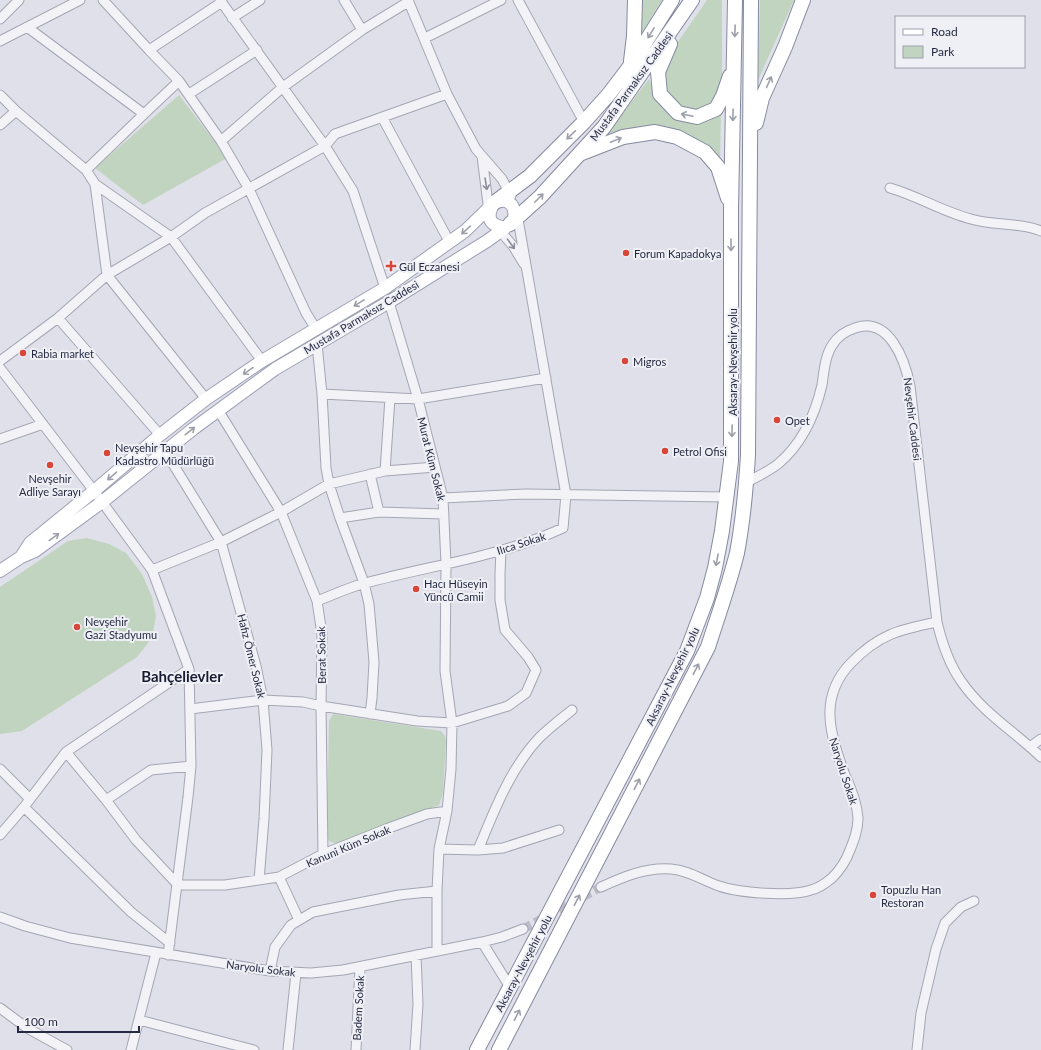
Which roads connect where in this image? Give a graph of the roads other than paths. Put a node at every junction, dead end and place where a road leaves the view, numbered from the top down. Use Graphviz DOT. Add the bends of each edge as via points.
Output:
graph roads {
  1 [pos="4,0"];
  2 [pos="19,0"];
  3 [pos="80,0"];
  4 [pos="103,0"];
  5 [pos="260,0"];
  6 [pos="344,0"];
  7 [pos="480,0"];
  8 [pos="500,0"];
  9 [pos="518,0"];
  10 [pos="634,0"];
  11 [pos="672,0"];
  12 [pos="692,0"];
  13 [pos="735,0"];
  14 [pos="751,0"];
  15 [pos="803,0"];
  16 [pos="221,1"];
  17 [pos="408,1"];
  18 [pos="484,9"];
  19 [pos="7,11"];
  20 [pos="232,18"];
  21 [pos="0,19"];
  22 [pos="679,20"];
  23 [pos="27,27"];
  24 [pos="362,30"];
  25 [pos="425,38"];
  26 [pos="0,42"];
  27 [pos="149,50"];
  28 [pos="258,50"];
  29 [pos="734,62"];
  30 [pos="631,65"];
  31 [pos="179,81"];
  32 [pos="283,87"];
  33 [pos="189,94"];
  34 [pos="447,94"];
  35 [pos="0,95"];
  36 [pos="16,111"];
  37 [pos="144,114"];
  38 [pos="382,117"];
  39 [pos="584,122"];
  40 [pos="0,125"];
  41 [pos="221,141"];
  42 [pos="325,146"];
  43 [pos="580,154"];
  44 [pos="482,156"];
  45 [pos="749,160"];
  46 [pos="86,170"];
  47 [pos="95,184"];
  48 [pos="249,188"];
  49 [pos="890,188"];
  50 [pos="510,192"];
  51 [pos="731,209"];
  52 [pos="501,216"];
  53 [pos="1041,231"];
  54 [pos="171,237"];
  55 [pos="450,243"];
  56 [pos="526,267"];
  57 [pos="107,275"];
  58 [pos="385,288"];
  59 [pos="389,302"];
  60 [pos="58,318"];
  61 [pos="316,329"];
  62 [pos="317,344"];
  63 [pos="0,360"];
  64 [pos="262,361"];
  65 [pos="0,368"];
  66 [pos="546,378"];
  67 [pos="322,394"];
  68 [pos="390,398"];
  69 [pos="206,400"];
  70 [pos="418,400"];
  71 [pos="218,410"];
  72 [pos="43,424"];
  73 [pos="160,435"];
  74 [pos="0,439"];
  75 [pos="165,451"];
  76 [pos="435,467"];
  77 [pos="385,471"];
  78 [pos="370,474"];
  79 [pos="747,482"];
  80 [pos="329,484"];
  81 [pos="94,492"];
  82 [pos="566,494"];
  83 [pos="727,497"];
  84 [pos="443,498"];
  85 [pos="102,502"];
  86 [pos="281,512"];
  87 [pos="379,512"];
  88 [pos="444,514"];
  89 [pos="340,518"];
  90 [pos="221,542"];
  91 [pos="502,550"];
  92 [pos="21,557"];
  93 [pos="446,564"];
  94 [pos="152,570"];
  95 [pos="0,571"];
  96 [pos="364,583"];
  97 [pos="317,602"];
  98 [pos="936,622"];
  99 [pos="189,669"];
  100 [pos="264,700"];
  101 [pos="321,706"];
  102 [pos="190,709"];
  103 [pos="572,710"];
  104 [pos="370,714"];
  105 [pos="452,723"];
  106 [pos="1041,739"];
  107 [pos="1030,747"];
  108 [pos="66,752"];
  109 [pos="1041,757"];
  110 [pos="191,766"];
  111 [pos="0,769"];
  112 [pos="29,798"];
  113 [pos="106,800"];
  114 [pos="24,807"];
  115 [pos="447,811"];
  116 [pos="559,830"];
  117 [pos="0,835"];
  118 [pos="439,849"];
  119 [pos="478,850"];
  120 [pos="323,854"];
  121 [pos="279,877"];
  122 [pos="259,880"];
  123 [pos="178,885"];
  124 [pos="601,887"];
  125 [pos="437,891"];
  126 [pos="974,900"];
  127 [pos="0,917"];
  128 [pos="299,920"];
  129 [pos="523,929"];
  130 [pos="482,942"];
  131 [pos="170,943"];
  132 [pos="437,951"];
  133 [pos="156,953"];
  134 [pos="168,955"];
  135 [pos="416,955"];
  136 [pos="360,967"];
  137 [pos="270,971"];
  138 [pos="296,973"];
  139 [pos="510,987"];
  140 [pos="0,1008"];
  141 [pos="139,1020"];
  142 [pos="67,1050"];
  143 [pos="132,1050"];
  144 [pos="254,1050"];
  145 [pos="288,1050"];
  146 [pos="356,1050"];
  147 [pos="415,1050"];
  148 [pos="477,1050"];
  149 [pos="499,1050"];
  150 [pos="917,1050"];
  1 -- 19 [label="street"];
  2 -- 19 [label="street"];
  3 -- 23 [label="street"];
  4 -- 27 [label="street"];
  5 -- 20 [label="street"];
  6 -- 24 [label="street"];
  7 -- 18 [label="street"];
  8 -- 18 [label="street"];
  9 -- 39 [label="street"];
  10 -- 30 [label="highway"];
  11 -- 30 [label="highway, one-way"];
  12 -- 22 [label="highway, Mustafa Parmaksız Caddesi"];
  13 -- 29 [label="highway, Aksaray-Nevşehir yolu, one-way"];
  14 -- 45 [label="highway, Aksaray-Nevşehir yolu"];
  45 -- 15 [label="highway, one-way" via="762,98"];
  16 -- 20 [label="street"];
  16 -- 27 [label="street"];
  17 -- 24 [label="street"];
  17 -- 25 [label="street"];
  18 -- 25 [label="street"];
  19 -- 21 [label="street"];
  20 -- 28 [label="street"];
  29 -- 22 [label="highway, one-way" via="716,109 697,117 678,113 660,94 658,72"];
  22 -- 43 [label="highway, Mustafa Parmaksız Caddesi" via="604,127"];
  23 -- 26 [label="street"];
  23 -- 37 [label="street"];
  24 -- 32 [label="street"];
  25 -- 34 [label="street"];
  27 -- 31 [label="street"];
  28 -- 32 [label="street"];
  28 -- 33 [label="street"];
  29 -- 51 [label="highway, Aksaray-Nevşehir yolu, one-way"];
  30 -- 39 [label="highway"];
  31 -- 33 [label="street"];
  31 -- 37 [label="street"];
  32 -- 41 [label="street"];
  32 -- 42 [label="street"];
  33 -- 41 [label="street"];
  34 -- 38 [label="street"];
  34 -- 44 [label="street"];
  35 -- 36 [label="street"];
  36 -- 40 [label="street"];
  36 -- 46 [label="street"];
  37 -- 46 [label="street"];
  38 -- 42 [label="street" via="335,134"];
  38 -- 55 [label="street"];
  39 -- 50 [label="highway, one-way" via="530,176"];
  41 -- 48 [label="street"];
  42 -- 48 [label="street"];
  42 -- 58 [label="street" via="353,191"];
  43 -- 51 [label="highway, one-way" via="623,137 655,132 677,137 705,152 718,167"];
  52 -- 43 [label="highway, Mustafa Parmaksız Caddesi, one-way" via="540,197"];
  44 -- 50 [label="street"];
  44 -- 52 [label="street, one-way"];
  45 -- 79 [label="highway, Aksaray-Nevşehir yolu"];
  46 -- 47 [label="street"];
  47 -- 54 [label="street"];
  47 -- 57 [label="street"];
  48 -- 54 [label="street" via="205,213"];
  48 -- 61 [label="street" via="306,313"];
  49 -- 53 [label="street" via="973,220 1024,226"];
  50 -- 52 [label="highway"];
  51 -- 83 [label="highway, Aksaray-Nevşehir yolu, one-way" via="732,429"];
  52 -- 55 [label="main road, Mustafa Parmaksız Caddesi, one-way" via="465,231"];
  52 -- 56 [label="street"];
  52 -- 56 [label="street, one-way" via="513,246"];
  52 -- 59 [label="main road, Mustafa Parmaksız Caddesi" via="488,240"];
  54 -- 57 [label="street"];
  54 -- 64 [label="street"];
  55 -- 58 [label="main road, Mustafa Parmaksız Caddesi"];
  56 -- 66 [label="street"];
  57 -- 60 [label="street"];
  57 -- 69 [label="street"];
  58 -- 61 [label="main road, Mustafa Parmaksız Caddesi, one-way"];
  59 -- 62 [label="main road, Mustafa Parmaksız Caddesi"];
  59 -- 70 [label="street, Murat Küm Sokak"];
  60 -- 63 [label="street"];
  60 -- 73 [label="street"];
  61 -- 64 [label="main road, Mustafa Parmaksız Caddesi"];
  62 -- 67 [label="street"];
  62 -- 71 [label="main road, Mustafa Parmaksız Caddesi" via="275,369"];
  64 -- 69 [label="main road, Mustafa Parmaksız Caddesi, one-way"];
  65 -- 72 [label="street"];
  66 -- 70 [label="street"];
  66 -- 82 [label="street"];
  67 -- 68 [label="street"];
  67 -- 80 [label="street"];
  68 -- 70 [label="street"];
  68 -- 77 [label="street"];
  69 -- 73 [label="main road, Mustafa Parmaksız Caddesi"];
  70 -- 76 [label="street, Murat Küm Sokak"];
  75 -- 71 [label="main road, Mustafa Parmaksız Caddesi, one-way"];
  71 -- 86 [label="street, Berat Sokak"];
  72 -- 74 [label="street"];
  72 -- 81 [label="street"];
  73 -- 81 [label="main road, Mustafa Parmaksız Caddesi, one-way"];
  75 -- 85 [label="main road, Mustafa Parmaksız Caddesi"];
  75 -- 90 [label="street, Hafız Ömer Sokak"];
  76 -- 77 [label="street"];
  76 -- 84 [label="street, Murat Küm Sokak"];
  77 -- 78 [label="street"];
  78 -- 80 [label="street"];
  78 -- 87 [label="street"];
  79 -- 98 [label="street, Nevşehir Caddesi" via="778,464 801,437 817,404 831,345 837,338 859,327 869,326 884,332 902,357 910,386"];
  149 -- 79 [label="highway, Aksaray-Nevşehir yolu, one-way" via="708,646 737,552"];
  80 -- 86 [label="street"];
  80 -- 89 [label="street"];
  81 -- 85 [label="street"];
  81 -- 92 [label="main road, Mustafa Parmaksız Caddesi" via="30,543"];
  82 -- 83 [label="street"];
  82 -- 84 [label="street"];
  82 -- 91 [label="street, Ilıca Sokak" via="563,528 544,537"];
  83 -- 139 [label="highway, Aksaray-Nevşehir yolu, one-way" via="715,568 707,598 687,651"];
  84 -- 88 [label="street, Murat Küm Sokak"];
  92 -- 85 [label="main road, Mustafa Parmaksız Caddesi, one-way" via="35,551"];
  85 -- 94 [label="street"];
  86 -- 90 [label="street"];
  86 -- 97 [label="street, Berat Sokak"];
  87 -- 88 [label="street"];
  87 -- 89 [label="street"];
  88 -- 93 [label="street, Murat Küm Sokak"];
  89 -- 96 [label="street"];
  90 -- 94 [label="street"];
  90 -- 100 [label="street, Hafız Ömer Sokak"];
  91 -- 93 [label="street, Ilıca Sokak"];
  91 -- 105 [label="street" via="500,600 505,630 528,656 536,670 526,693 508,706"];
  92 -- 95 [label="main road, Mustafa Parmaksız Caddesi"];
  93 -- 96 [label="street, Ilıca Sokak"];
  93 -- 105 [label="street, Murat Küm Sokak" via="446,671"];
  94 -- 99 [label="street"];
  96 -- 97 [label="street, Ilıca Sokak"];
  96 -- 104 [label="street" via="369,604 374,662"];
  97 -- 101 [label="street, Berat Sokak" via="322,634"];
  98 -- 107 [label="street, Nevşehir Caddesi" via="945,651 961,682 1001,723"];
  98 -- 124 [label="street, Naryolu Sokak" via="899,630 885,636 861,652 838,678 829,711 830,726 853,796 858,826 842,866 833,877 812,890 801,893 741,892 683,871 659,869 633,874"];
  99 -- 102 [label="street"];
  99 -- 108 [label="street"];
  100 -- 101 [label="street" via="303,702"];
  100 -- 102 [label="street"];
  100 -- 122 [label="street, Hafız Ömer Sokak" via="267,750"];
  101 -- 104 [label="street"];
  101 -- 120 [label="street, Berat Sokak"];
  102 -- 110 [label="street"];
  103 -- 119 [label="street" via="540,737 522,759 496,805"];
  104 -- 105 [label="street"];
  105 -- 115 [label="street, Murat Küm Sokak"];
  106 -- 107 [label="street"];
  107 -- 109 [label="street"];
  108 -- 112 [label="street"];
  108 -- 113 [label="street"];
  110 -- 113 [label="street" via="151,770"];
  110 -- 123 [label="street"];
  111 -- 112 [label="street"];
  112 -- 114 [label="street"];
  113 -- 123 [label="street" via="136,840"];
  114 -- 117 [label="street"];
  114 -- 131 [label="street" via="131,912"];
  115 -- 118 [label="street, Murat Küm Sokak"];
  115 -- 120 [label="street, Kanuni Küm Sokak" via="427,814"];
  116 -- 119 [label="street" via="503,848"];
  118 -- 119 [label="street"];
  118 -- 125 [label="street, Murat Küm Sokak"];
  120 -- 121 [label="street, Kanuni Küm Sokak"];
  121 -- 122 [label="street, Kanuni Küm Sokak"];
  121 -- 128 [label="street"];
  122 -- 123 [label="street, Kanuni Küm Sokak" via="224,885"];
  123 -- 131 [label="street"];
  125 -- 128 [label="street" via="399,895 313,912"];
  125 -- 132 [label="street, Murat Küm Sokak"];
  126 -- 150 [label="street" via="961,907 945,923 921,1013"];
  127 -- 133 [label="street, Naryolu Sokak" via="70,938"];
  128 -- 137 [label="street" via="290,925 275,947"];
  129 -- 130 [label="street, Naryolu Sokak"];
  130 -- 132 [label="street, Naryolu Sokak"];
  130 -- 139 [label="street"];
  131 -- 134 [label="street"];
  132 -- 135 [label="street, Naryolu Sokak"];
  133 -- 134 [label="street, Naryolu Sokak"];
  133 -- 141 [label="street"];
  134 -- 137 [label="street, Naryolu Sokak"];
  135 -- 136 [label="street, Naryolu Sokak"];
  135 -- 147 [label="street" via="418,1004"];
  136 -- 138 [label="street, Naryolu Sokak"];
  136 -- 146 [label="street, Badem Sokak"];
  137 -- 138 [label="street, Naryolu Sokak"];
  138 -- 145 [label="street"];
  139 -- 148 [label="highway, Aksaray-Nevşehir yolu"];
  140 -- 142 [label="street" via="27,1028"];
  141 -- 143 [label="street"];
  141 -- 144 [label="street"];
}
